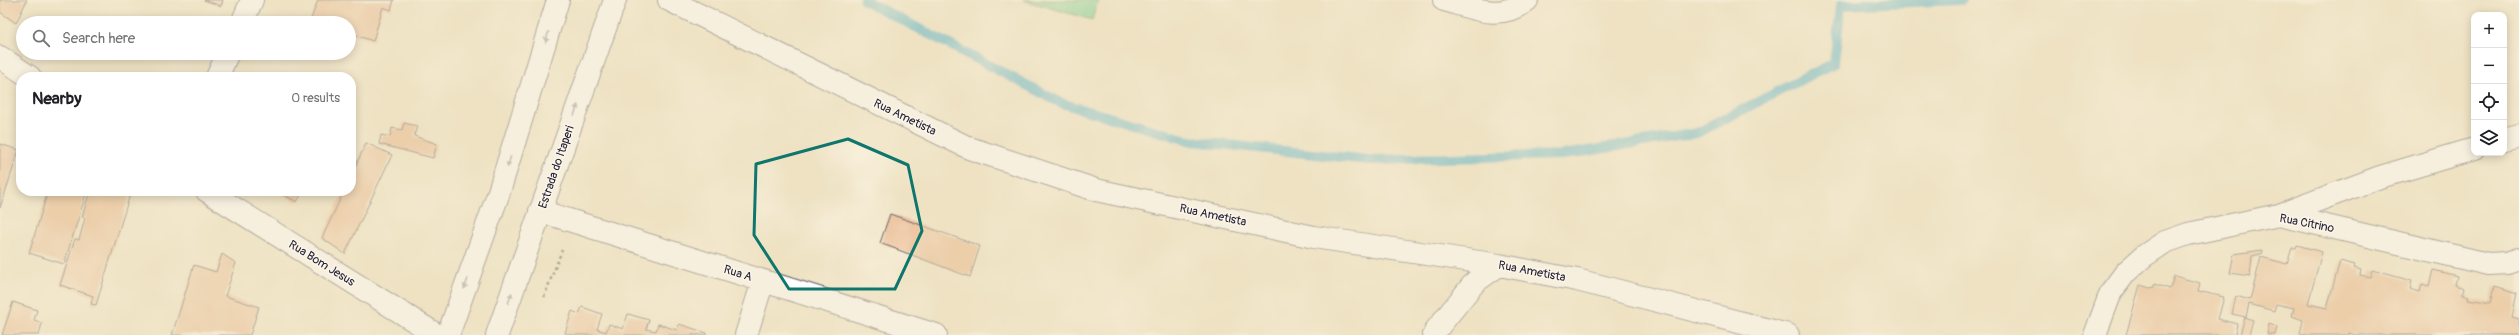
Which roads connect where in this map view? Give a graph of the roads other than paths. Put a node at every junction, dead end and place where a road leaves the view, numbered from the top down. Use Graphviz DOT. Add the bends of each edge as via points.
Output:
graph roads {
  1 [pos="252,0"];
  2 [pos="558,0"];
  3 [pos="615,0"];
  4 [pos="669,0"];
  5 [pos="1444,0"];
  6 [pos="1527,0"];
  7 [pos="245,16"];
  8 [pos="0,57"];
  9 [pos="225,60"];
  10 [pos="22,72"];
  11 [pos="219,72"];
  12 [pos="2519,136"];
  13 [pos="2507,139"];
  14 [pos="2471,150"];
  15 [pos="215,196"];
  16 [pos="540,211"];
  17 [pos="2279,215"];
  18 [pos="2519,259"];
  19 [pos="1499,265"];
  20 [pos="763,281"];
  21 [pos="437,335"];
  22 [pos="448,335"];
  23 [pos="497,335"];
  24 [pos="746,335"];
  25 [pos="936,335"];
  26 [pos="1434,335"];
  27 [pos="1788,335"];
  28 [pos="2095,335"];
  1 -- 7 [label="street"];
  2 -- 22 [label="street, one-way" via="498,195"];
  16 -- 3 [label="street, Estrada do Itaperi, one-way"];
  4 -- 19 [label="street, Rua Ametista" via="969,148 1096,190 1314,237"];
  5 -- 6 [label="street" via="1490,13 1516,9"];
  8 -- 10 [label="street"];
  9 -- 11 [label="street"];
  12 -- 13 [label="street"];
  14 -- 17 [label="street" via="2380,177"];
  15 -- 21 [label="street, Rua Bom Jesus"];
  16 -- 20 [label="street, Rua A"];
  23 -- 16 [label="street, Estrada do Itaperi, one-way"];
  17 -- 18 [label="street, Rua Citrino" via="2488,264 2507,263"];
  17 -- 28 [label="street, Rua Citrino" via="2188,234 2164,242 2144,256 2118,282 2111,292"];
  19 -- 26 [label="street" via="1475,282"];
  19 -- 27 [label="street, Rua Ametista" via="1577,280"];
  20 -- 24 [label="street"];
  20 -- 25 [label="street, Rua A"];
}
